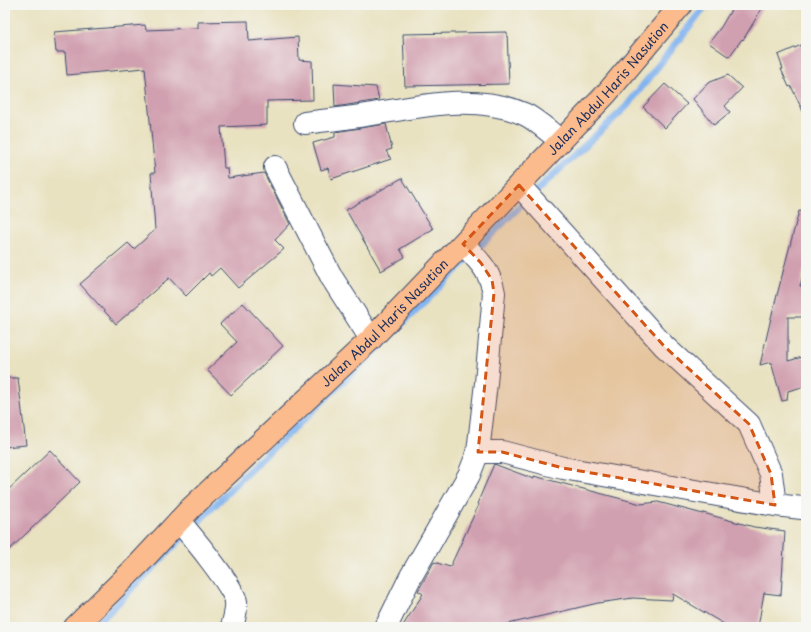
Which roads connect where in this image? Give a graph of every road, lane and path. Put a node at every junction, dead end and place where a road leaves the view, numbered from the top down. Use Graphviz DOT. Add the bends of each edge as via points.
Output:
graph roads {
  1 [pos="681,5"];
  2 [pos="306,123"];
  3 [pos="561,141"];
  4 [pos="274,167"];
  5 [pos="519,185"];
  6 [pos="463,244"];
  7 [pos="371,339"];
  8 [pos="478,452"];
  9 [pos="775,505"];
  10 [pos="802,508"];
  11 [pos="179,521"];
  12 [pos="75,627"];
  13 [pos="232,627"];
  14 [pos="386,627"];
  1 -- 3 [label="highway, Jalan Abdul Haris Nasution" via="606,94"];
  2 -- 3 [label="street" via="416,107 460,103 492,104 526,114"];
  3 -- 5 [label="highway, Jalan Abdul Haris Nasution"];
  4 -- 7 [label="street" via="332,278"];
  5 -- 6 [label="highway, Jalan Abdul Haris Nasution"];
  5 -- 9 [label="street" via="664,346 749,424 771,474"];
  6 -- 7 [label="highway, Jalan Abdul Haris Nasution"];
  6 -- 8 [label="street" via="481,263 492,280 494,293"];
  7 -- 11 [label="highway, Jalan Abdul Haris Nasution"];
  8 -- 9 [label="street" via="502,452 564,468"];
  8 -- 14 [label="street" via="470,475 410,578"];
  9 -- 10 [label="street"];
  11 -- 12 [label="highway, Jalan Abdul Haris Nasution"];
  11 -- 13 [label="street" via="235,597"];
}
